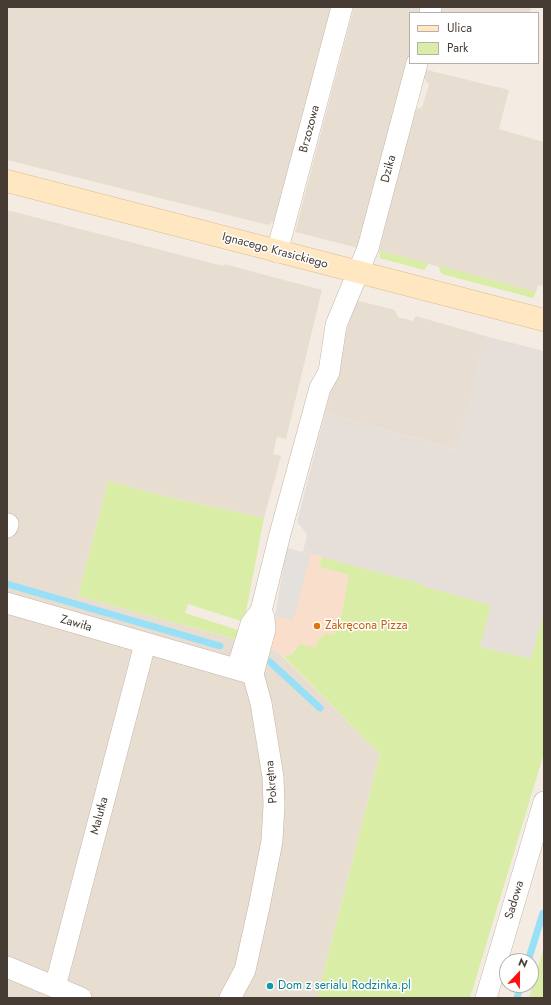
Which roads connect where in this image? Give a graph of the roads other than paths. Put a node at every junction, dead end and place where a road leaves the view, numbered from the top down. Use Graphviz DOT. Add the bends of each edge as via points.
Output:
graph roads {
  1 [pos="342,7"];
  2 [pos="417,64"];
  3 [pos="7,181"];
  4 [pos="277,252"];
  5 [pos="358,273"];
  6 [pos="544,320"];
  7 [pos="7,603"];
  8 [pos="146,644"];
  9 [pos="245,672"];
  10 [pos="544,802"];
  11 [pos="7,967"];
  12 [pos="55,987"];
  13 [pos="81,998"];
  14 [pos="230,998"];
  15 [pos="486,998"];
  1 -- 4 [label="street, Brzozowa"];
  2 -- 5 [label="street, Dzika" via="368,248"];
  3 -- 4 [label="street, Ignacego Krasickiego"];
  4 -- 5 [label="street, Ignacego Krasickiego"];
  5 -- 6 [label="street, Ignacego Krasickiego"];
  5 -- 9 [label="street, Dzika" via="336,325 329,372 320,388 261,610 251,624"];
  7 -- 8 [label="street, Zawiła"];
  8 -- 9 [label="street"];
  8 -- 12 [label="street, Malutka"];
  9 -- 14 [label="street, Pokrętna" via="261,703 273,778 274,812 272,842 260,907 245,970"];
  10 -- 15 [label="street, Sadowa"];
  11 -- 12 [label="street"];
  12 -- 13 [label="street"];
}
